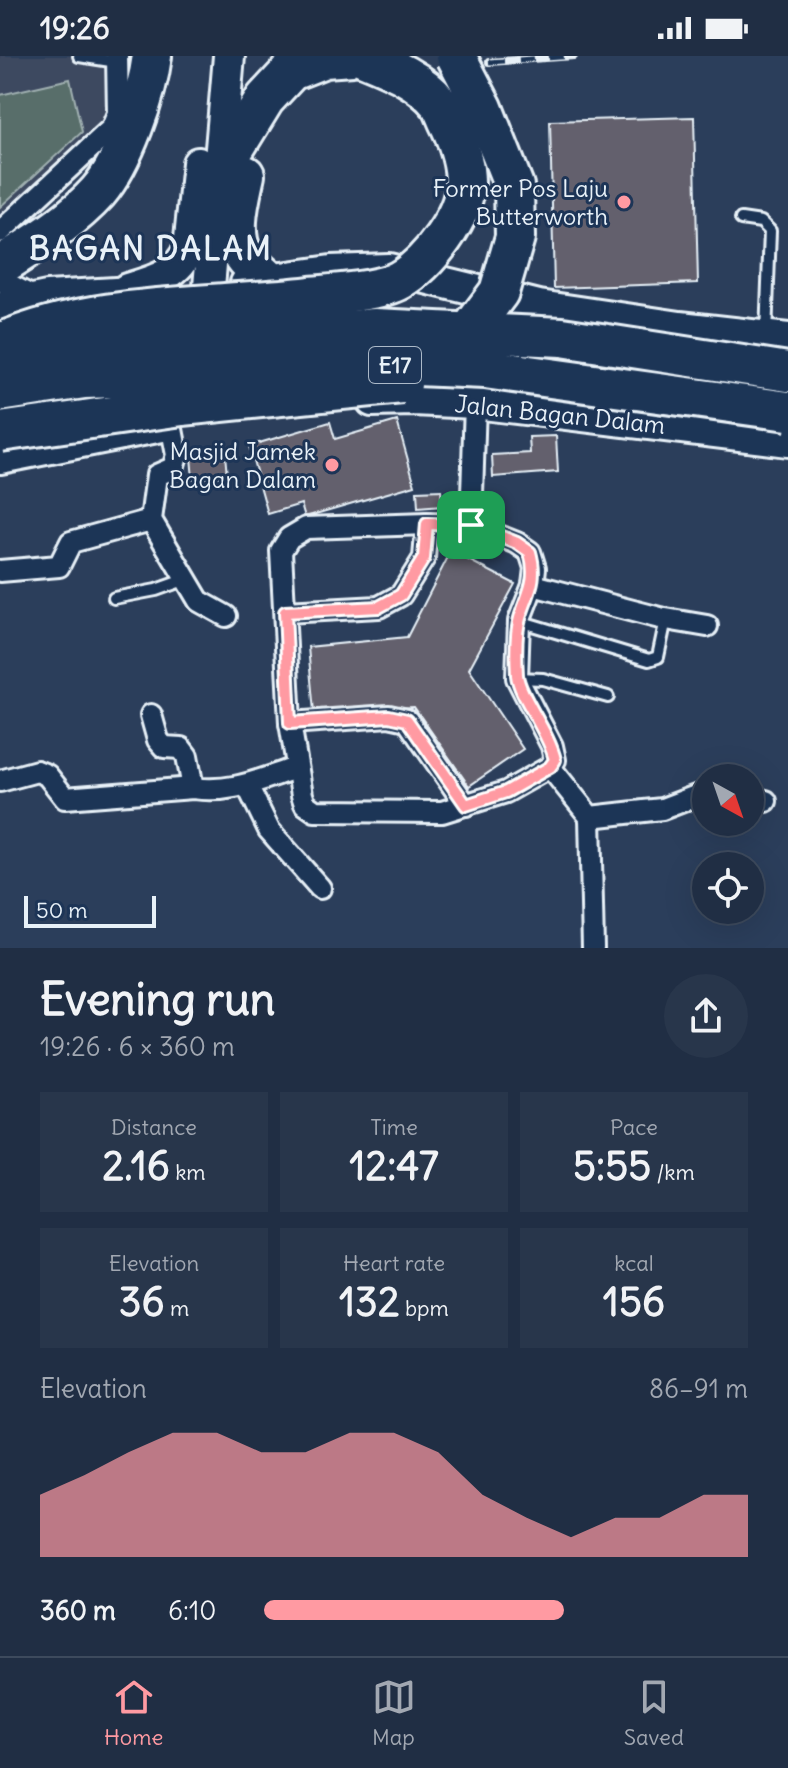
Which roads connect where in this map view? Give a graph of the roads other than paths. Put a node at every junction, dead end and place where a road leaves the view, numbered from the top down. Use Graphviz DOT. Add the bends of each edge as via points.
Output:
graph roads {
  1 [pos="79,56"];
  2 [pos="210,56"];
  3 [pos="229,56"];
  4 [pos="352,56"];
  5 [pos="362,56"];
  6 [pos="456,56"];
  7 [pos="129,58"];
  8 [pos="265,99"];
  9 [pos="214,102"];
  10 [pos="214,213"];
  11 [pos="741,219"];
  12 [pos="0,232"];
  13 [pos="0,266"];
  14 [pos="0,280"];
  15 [pos="255,281"];
  16 [pos="202,292"];
  17 [pos="110,294"];
  18 [pos="37,299"];
  19 [pos="0,307"];
  20 [pos="777,338"];
  21 [pos="0,343"];
  22 [pos="0,361"];
  23 [pos="788,372"];
  24 [pos="0,392"];
  25 [pos="475,403"];
  26 [pos="788,411"];
  27 [pos="245,414"];
  28 [pos="181,423"];
  29 [pos="0,432"];
  30 [pos="788,441"];
  31 [pos="0,458"];
  32 [pos="151,520"];
  33 [pos="427,524"];
  34 [pos="471,525"];
  35 [pos="0,571"];
  36 [pos="184,580"];
  37 [pos="533,585"];
  38 [pos="114,598"];
  39 [pos="285,612"];
  40 [pos="226,616"];
  41 [pos="666,619"];
  42 [pos="519,621"];
  43 [pos="707,626"];
  44 [pos="517,678"];
  45 [pos="608,697"];
  46 [pos="151,715"];
  47 [pos="290,723"];
  48 [pos="550,767"];
  49 [pos="296,768"];
  50 [pos="0,781"];
  51 [pos="247,785"];
  52 [pos="193,788"];
  53 [pos="692,798"];
  54 [pos="466,805"];
  55 [pos="590,817"];
  56 [pos="320,888"];
  57 [pos="593,948"];
  1 -- 7 [label="lane"];
  2 -- 9 [label="street"];
  3 -- 9 [label="street"];
  4 -- 8 [label="highway" via="324,58 291,71"];
  5 -- 21 [label="highway, bridge" via="402,73 439,103 459,143 466,184 451,227 431,254 398,281 304,297 108,313 29,330"];
  6 -- 29 [label="highway, bridge" via="514,186 515,237 499,292 461,346 401,385 182,406"];
  7 -- 12 [label="street" via="112,128"];
  7 -- 13 [label="highway" via="149,84 128,140 99,190 55,230"];
  8 -- 10 [label="highway" via="233,151"];
  8 -- 15 [label="highway" via="238,221 239,241"];
  9 -- 10 [label="street"];
  9 -- 17 [label="street" via="186,256 167,275"];
  10 -- 16 [label="street"];
  11 -- 20 [label="lane" via="761,222 770,231"];
  14 -- 18 [label="street"];
  15 -- 16 [label="street"];
  15 -- 20 [label="street" via="389,269 539,306"];
  15 -- 27 [label="street" via="230,295 235,397"];
  16 -- 17 [label="street"];
  16 -- 28 [label="street" via="212,399 204,412"];
  17 -- 18 [label="street"];
  18 -- 19 [label="street"];
  22 -- 23 [label="highway, E17, bridge" via="375,328 562,337"];
  24 -- 26 [label="highway, E17, bridge" via="84,379 349,363 485,369"];
  25 -- 27 [label="street, Jalan Bagan Dalam" via="348,402"];
  25 -- 30 [label="street, Jalan Bagan Dalam"];
  25 -- 34 [label="street"];
  27 -- 28 [label="street, Jalan Bagan Dalam"];
  28 -- 31 [label="street, Jalan Bagan Dalam"];
  28 -- 32 [label="street" via="173,468 157,475"];
  32 -- 35 [label="street" via="71,542 59,566"];
  32 -- 36 [label="street"];
  33 -- 34 [label="street"];
  33 -- 39 [label="street" via="424,558 401,595 379,607"];
  33 -- 39 [label="street" via="306,528 289,538 281,551"];
  34 -- 37 [label="street" via="530,552"];
  36 -- 38 [label="lane"];
  36 -- 40 [label="street" via="199,601"];
  37 -- 41 [label="street"];
  37 -- 42 [label="street"];
  39 -- 47 [label="street"];
  41 -- 42 [label="lane" via="658,657 649,660"];
  41 -- 43 [label="street"];
  42 -- 44 [label="street"];
  44 -- 45 [label="lane" via="543,679"];
  44 -- 48 [label="street" via="552,746 555,760"];
  46 -- 52 [label="street" via="164,747 181,748 187,756"];
  47 -- 49 [label="street"];
  47 -- 54 [label="street" via="389,716 407,720"];
  48 -- 54 [label="street" via="506,792"];
  48 -- 55 [label="street"];
  49 -- 51 [label="street"];
  49 -- 54 [label="street" via="305,804 315,811 442,812"];
  50 -- 52 [label="street" via="37,771 47,775 65,798"];
  51 -- 52 [label="street" via="214,791"];
  51 -- 56 [label="street" via="269,830"];
  53 -- 55 [label="street" via="662,809"];
  55 -- 57 [label="street"];
}
